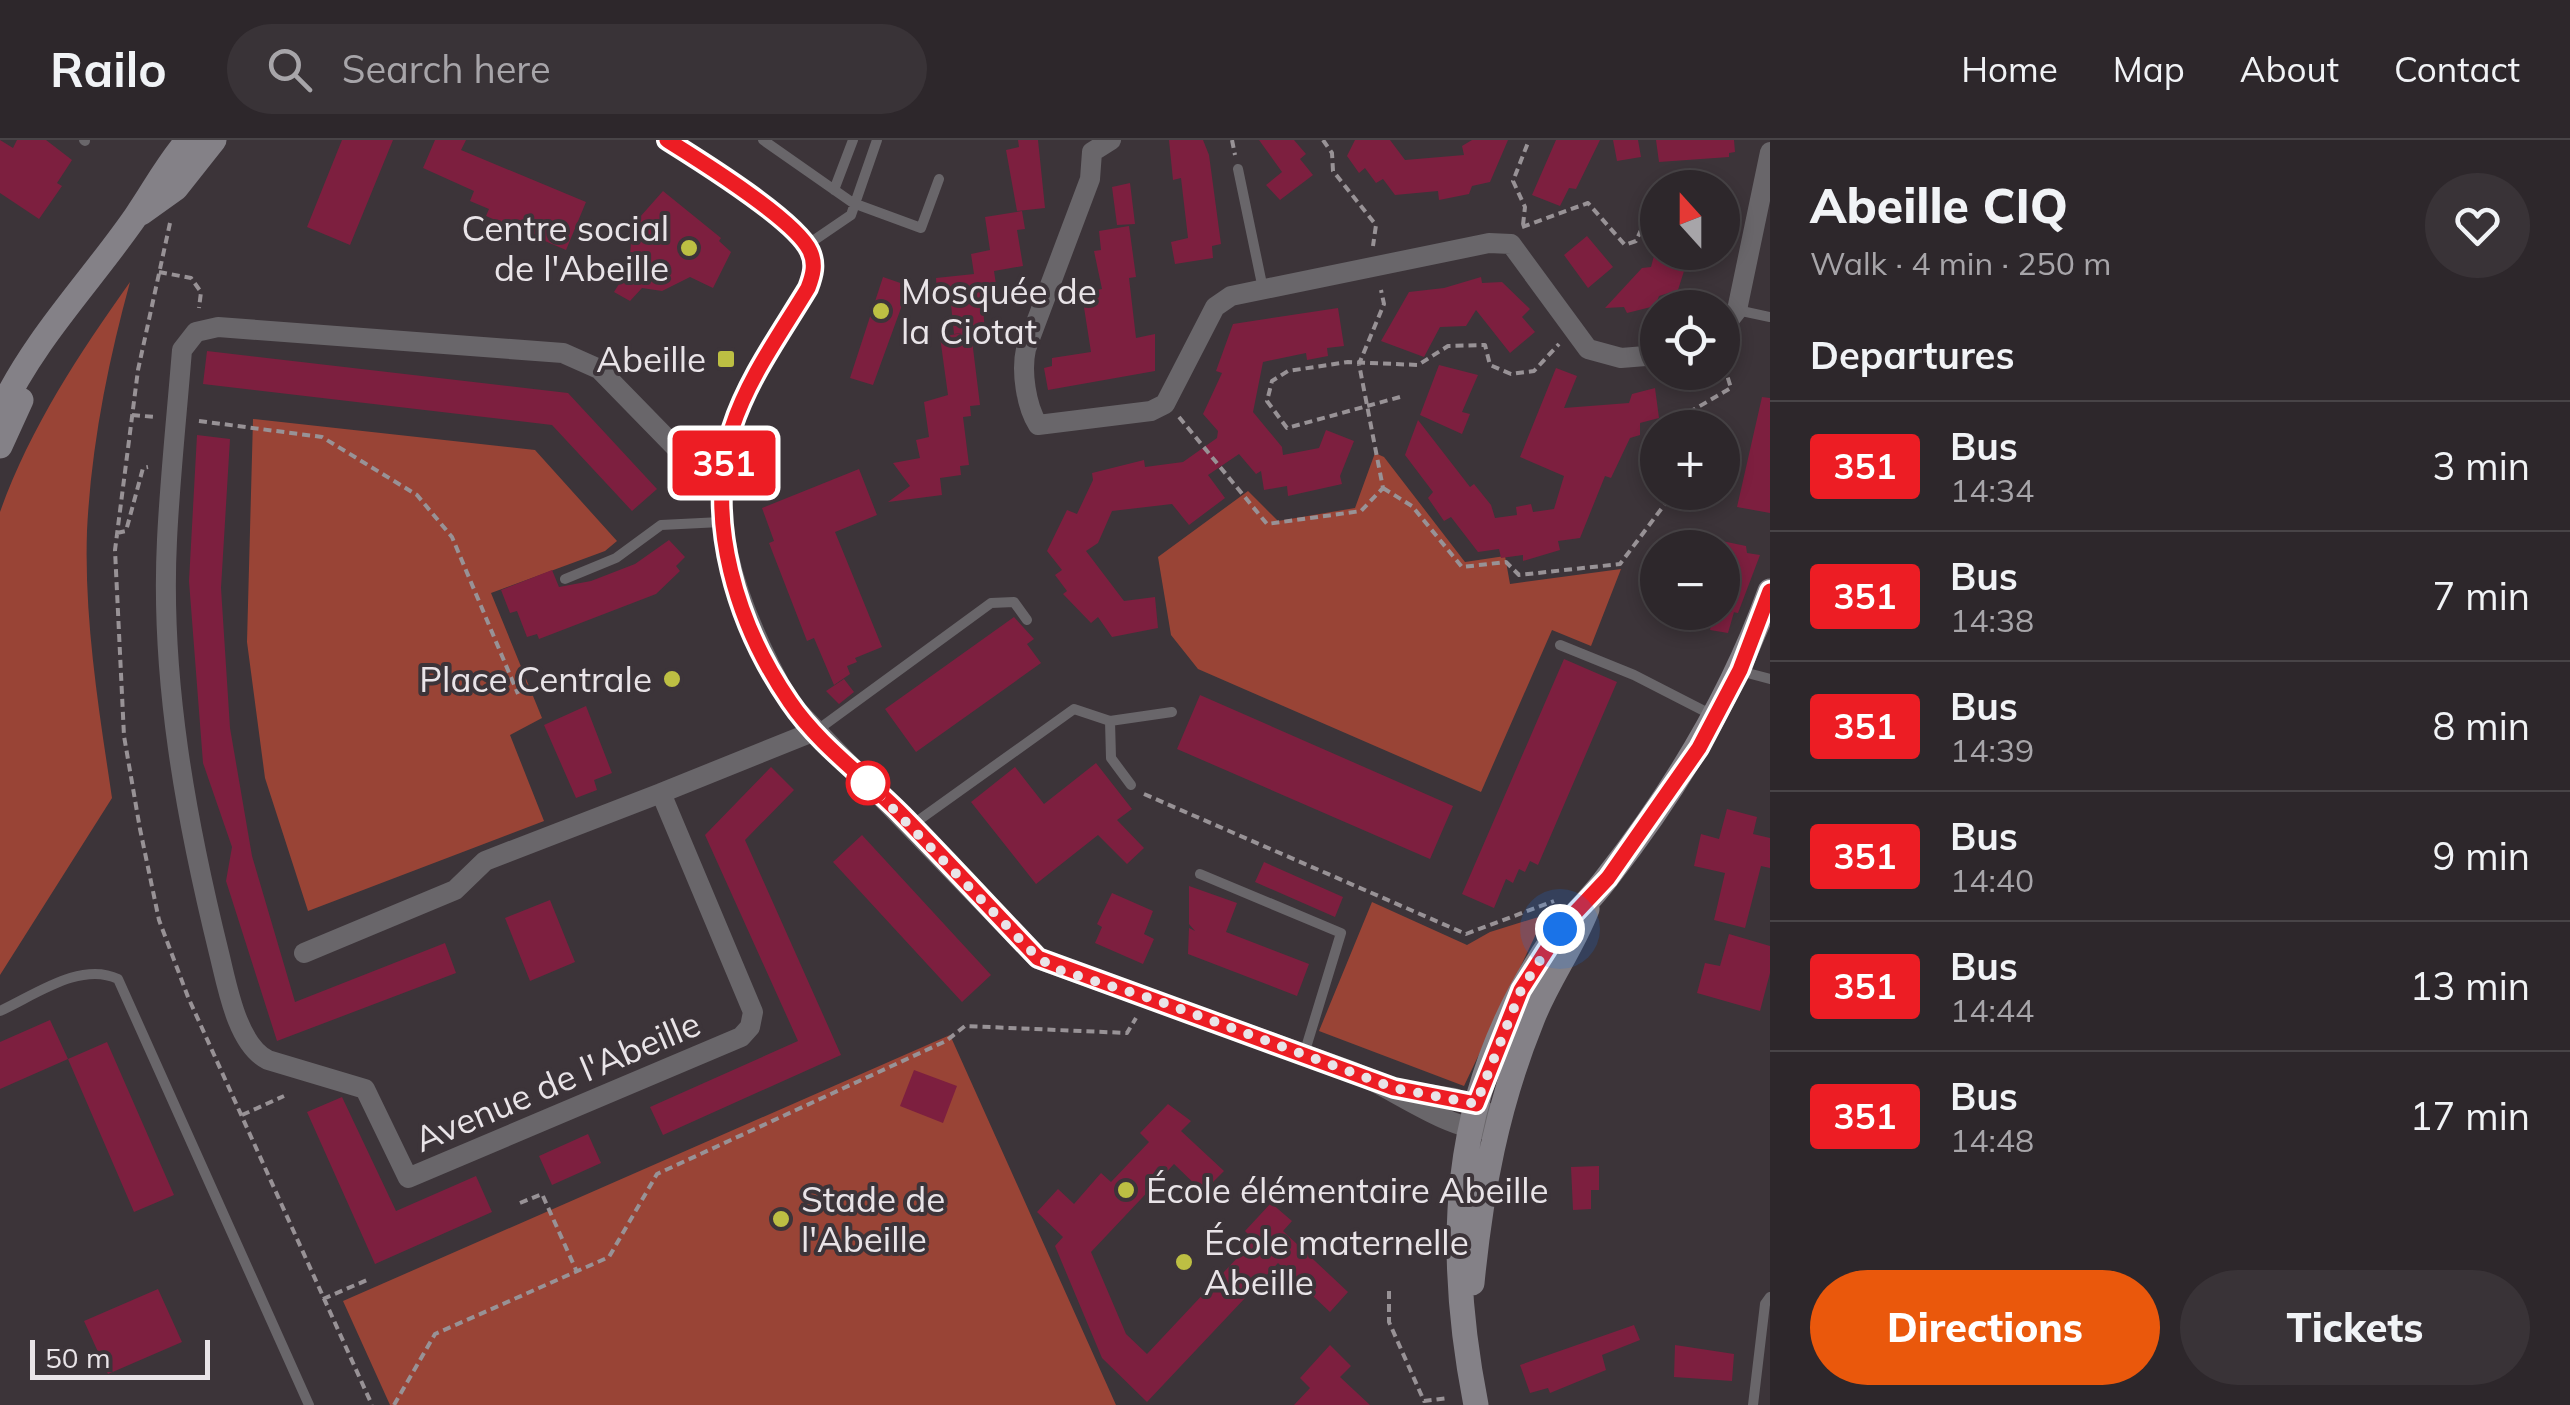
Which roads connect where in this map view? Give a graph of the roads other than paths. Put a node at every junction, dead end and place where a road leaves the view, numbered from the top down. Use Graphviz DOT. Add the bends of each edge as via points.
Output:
graph roads {
  1 [pos="188,140"];
  2 [pos="214,140"];
  3 [pos="667,140"];
  4 [pos="763,140"];
  5 [pos="853,140"];
  6 [pos="876,140"];
  7 [pos="1110,140"];
  8 [pos="1770,152"];
  9 [pos="1238,169"];
  10 [pos="939,179"];
  11 [pos="834,190"];
  12 [pos="853,203"];
  13 [pos="136,216"];
  14 [pos="807,245"];
  15 [pos="1263,289"];
  16 [pos="1740,291"];
  17 [pos="1740,311"];
  18 [pos="1770,316"];
  19 [pos="45,341"];
  20 [pos="1640,356"];
  21 [pos="0,412"];
  22 [pos="0,446"];
  23 [pos="724,462"];
  24 [pos="721,522"];
  25 [pos="565,579"];
  26 [pos="1770,591"];
  27 [pos="1027,620"];
  28 [pos="1560,644"];
  29 [pos="1740,670"];
  30 [pos="1770,679"];
  31 [pos="1172,712"];
  32 [pos="1715,717"];
  33 [pos="1110,721"];
  34 [pos="815,732"];
  35 [pos="1130,785"];
  36 [pos="661,793"];
  37 [pos="912,825"];
  38 [pos="1200,874"];
  39 [pos="1593,896"];
  40 [pos="304,953"];
  41 [pos="0,1011"];
  42 [pos="1304,1056"];
  43 [pos="1472,1116"];
  44 [pos="1496,1124"];
  45 [pos="1770,1297"];
  46 [pos="1466,1328"];
  47 [pos="1475,1400"];
  48 [pos="309,1405"];
  49 [pos="1754,1405"];
  1 -- 13 [label="main road" via="160,172"];
  2 -- 13 [label="main road" via="176,188"];
  3 -- 14 [label="street"];
  4 -- 11 [label="lane"];
  5 -- 11 [label="lane"];
  6 -- 12 [label="lane"];
  7 -- 15 [label="street" via="1092,152 1090,179 1026,349 1038,425 1165,404 1215,307"];
  8 -- 16 [label="street"];
  9 -- 15 [label="lane"];
  10 -- 12 [label="lane" via="921,228"];
  11 -- 12 [label="lane"];
  12 -- 14 [label="lane" via="851,215"];
  13 -- 19 [label="main road"];
  14 -- 23 [label="street" via="814,272 808,288 740,404"];
  15 -- 20 [label="street" via="1517,236 1588,349"];
  17 -- 18 [label="lane"];
  19 -- 21 [label="main road"];
  19 -- 22 [label="main road"];
  23 -- 24 [label="street"];
  23 -- 36 [label="street, Avenue de l'Abeille" via="681,453 600,370 562,353 218,327 196,332 182,350 169,419 172,700 194,850 225,975 255,1054 365,1089 408,1178 741,1036 753,1012"];
  24 -- 25 [label="lane" via="660,525 616,558"];
  24 -- 34 [label="street" via="763,655"];
  26 -- 29 [label="main road"];
  27 -- 34 [label="lane" via="1014,602 990,603"];
  28 -- 32 [label="lane"];
  29 -- 30 [label="lane"];
  29 -- 32 [label="main road"];
  31 -- 33 [label="lane"];
  32 -- 39 [label="main road"];
  33 -- 35 [label="lane" via="1112,758"];
  33 -- 37 [label="lane" via="1074,708"];
  34 -- 36 [label="street"];
  34 -- 37 [label="street"];
  36 -- 40 [label="street" via="485,861 455,890"];
  37 -- 42 [label="street" via="1038,958"];
  38 -- 42 [label="lane" via="1341,933"];
  39 -- 43 [label="main road" via="1560,929 1521,990"];
  39 -- 44 [label="main road" via="1532,1018"];
  41 -- 48 [label="lane" via="84,973 118,979"];
  42 -- 43 [label="street"];
  43 -- 44 [label="street"];
  43 -- 46 [label="main road" via="1456,1282"];
  44 -- 46 [label="main road"];
  45 -- 49 [label="lane"];
  46 -- 47 [label="main road"];
}
